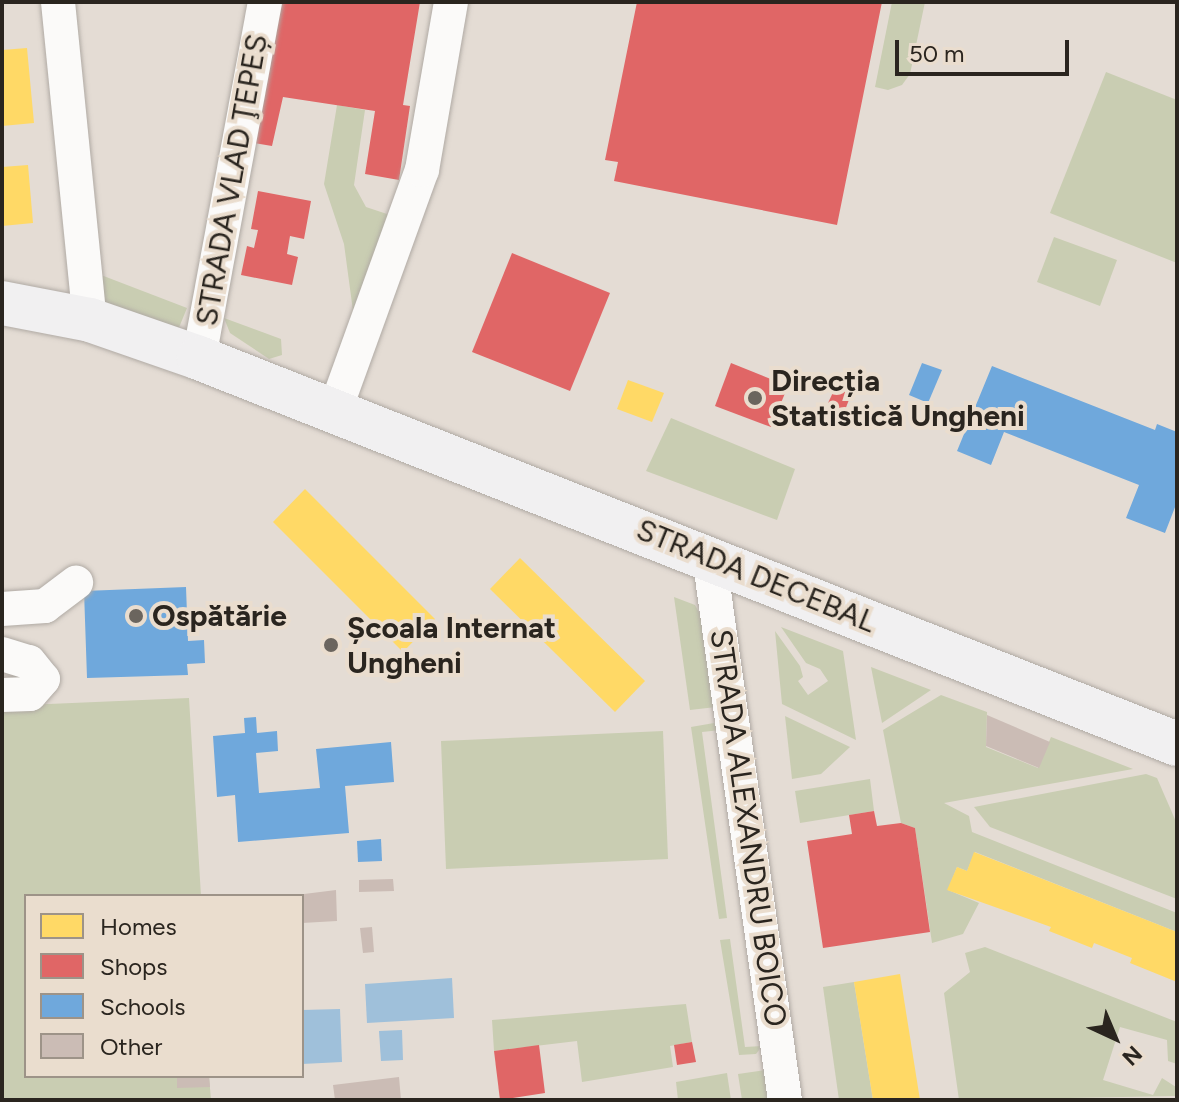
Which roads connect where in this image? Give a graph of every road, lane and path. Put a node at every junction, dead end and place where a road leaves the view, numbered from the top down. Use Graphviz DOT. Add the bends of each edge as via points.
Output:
graph roads {
  1 [pos="58,2"];
  2 [pos="265,2"];
  3 [pos="451,2"];
  4 [pos="2,303"];
  5 [pos="90,320"];
  6 [pos="199,358"];
  7 [pos="335,410"];
  8 [pos="709,556"];
  9 [pos="76,583"];
  10 [pos="2,609"];
  11 [pos="6,648"];
  12 [pos="2,695"];
  13 [pos="1177,744"];
  14 [pos="785,1100"];
  1 -- 5 [label="street"];
  2 -- 6 [label="street, STRADA VLAD ŢEPEȘ"];
  3 -- 7 [label="street" via="422,170"];
  4 -- 5 [label="main road, STRADA DECEBAL"];
  5 -- 6 [label="main road, STRADA DECEBAL"];
  6 -- 7 [label="main road, STRADA DECEBAL"];
  7 -- 8 [label="main road, STRADA DECEBAL"];
  8 -- 13 [label="main road, STRADA DECEBAL"];
  8 -- 14 [label="street, STRADA ALEXANDRU BOICO"];
  9 -- 10 [label="street" via="45,606"];
  11 -- 12 [label="street" via="37,667 42,685 30,694"];
}
